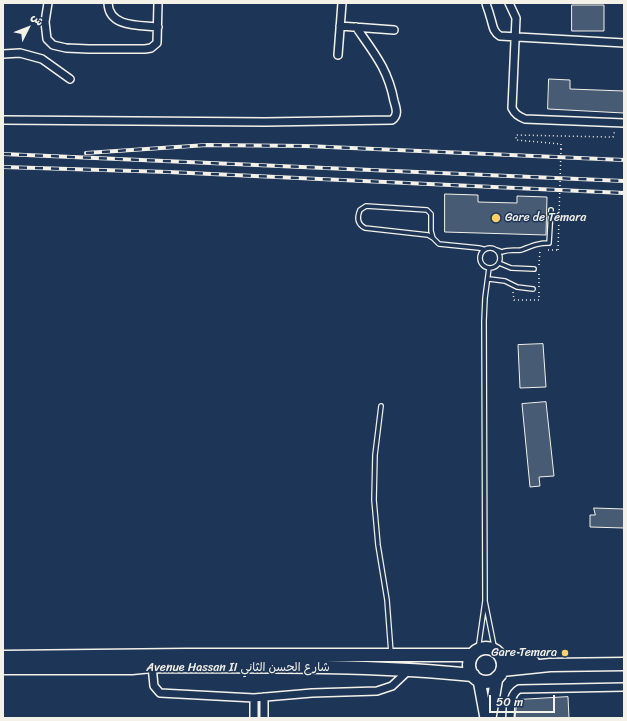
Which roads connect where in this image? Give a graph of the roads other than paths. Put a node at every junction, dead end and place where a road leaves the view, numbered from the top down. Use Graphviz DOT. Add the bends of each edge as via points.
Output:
graph roads {
  1 [pos="48,3"];
  2 [pos="104,3"];
  3 [pos="108,3"];
  4 [pos="158,3"];
  5 [pos="342,3"];
  6 [pos="486,3"];
  7 [pos="509,3"];
  8 [pos="340,26"];
  9 [pos="158,27"];
  10 [pos="356,27"];
  11 [pos="394,30"];
  12 [pos="515,37"];
  13 [pos="624,43"];
  14 [pos="3,54"];
  15 [pos="338,55"];
  16 [pos="70,79"];
  17 [pos="3,120"];
  18 [pos="624,123"];
  19 [pos="551,210"];
  20 [pos="433,238"];
  21 [pos="483,250"];
  22 [pos="497,250"];
  23 [pos="499,263"];
  24 [pos="489,268"];
  25 [pos="534,269"];
  26 [pos="489,279"];
  27 [pos="533,289"];
  28 [pos="381,406"];
  29 [pos="485,601"];
  30 [pos="475,652"];
  31 [pos="498,654"];
  32 [pos="391,655"];
  33 [pos="3,657"];
  34 [pos="624,664"];
  35 [pos="550,665"];
  36 [pos="152,666"];
  37 [pos="3,668"];
  38 [pos="409,670"];
  39 [pos="499,674"];
  40 [pos="476,677"];
  41 [pos="624,687"];
  42 [pos="264,697"];
  43 [pos="254,698"];
  44 [pos="254,718"];
  45 [pos="264,718"];
  46 [pos="486,718"];
  47 [pos="490,718"];
  48 [pos="510,718"];
  1 -- 9 [label="street" via="45,22 47,39 53,45 66,48 151,48 157,43"];
  2 -- 3 [label="street"];
  3 -- 9 [label="street" via="108,10 114,19"];
  4 -- 9 [label="street"];
  5 -- 8 [label="street"];
  6 -- 12 [label="street" via="496,34"];
  7 -- 12 [label="street" via="516,18"];
  8 -- 10 [label="street"];
  8 -- 15 [label="street"];
  10 -- 11 [label="street"];
  10 -- 17 [label="street" via="384,67 388,77 397,112 392,120"];
  12 -- 13 [label="street"];
  12 -- 18 [label="street" via="512,108 517,115 525,119"];
  14 -- 16 [label="street" via="20,53 42,59"];
  19 -- 22 [label="lane" via="549,243 538,243 520,250"];
  20 -- 20 [label="lane" via="431,214 427,210 366,206 360,210 359,224 365,228 428,235"];
  20 -- 21 [label="lane" via="442,245"];
  21 -- 22 [label="lane" via="488,247"];
  21 -- 24 [label="lane" via="479,258 484,267"];
  22 -- 23 [label="lane" via="500,255"];
  23 -- 24 [label="lane"];
  23 -- 25 [label="lane" via="511,268"];
  24 -- 26 [label="lane"];
  26 -- 27 [label="lane" via="505,280 513,286"];
  26 -- 29 [label="lane" via="484,321"];
  28 -- 32 [label="lane" via="375,455 374,500"];
  29 -- 30 [label="lane"];
  29 -- 31 [label="lane"];
  30 -- 31 [label="main road, Avenue Hassan II شارع الحسن الثاني" via="490,648"];
  30 -- 32 [label="main road, Avenue Hassan II شارع الحسن الثاني"];
  30 -- 40 [label="main road" via="469,665"];
  31 -- 35 [label="main road, Avenue Hassan II شارع الحسن الثاني"];
  31 -- 39 [label="main road" via="503,666"];
  32 -- 33 [label="main road, Avenue Hassan II شارع الحسن الثاني"];
  34 -- 35 [label="main road, Avenue Hassan II شارع الحسن الثاني"];
  35 -- 39 [label="main road, Avenue Hassan II شارع الحسن الثاني"];
  36 -- 37 [label="main road, Avenue Hassan II شارع الحسن الثاني"];
  36 -- 38 [label="main road, Avenue Hassan II شارع الحسن الثاني"];
  36 -- 43 [label="street" via="154,686 160,693"];
  38 -- 40 [label="main road, Avenue Hassan II شارع الحسن الثاني"];
  38 -- 42 [label="street" via="392,686 377,691"];
  39 -- 40 [label="main road, Avenue Hassan II شارع الحسن الثاني" via="489,681"];
  39 -- 47 [label="main road"];
  40 -- 46 [label="main road"];
  41 -- 48 [label="street" via="519,689 512,697"];
  42 -- 43 [label="street"];
  42 -- 45 [label="street"];
  43 -- 44 [label="street"];
}
